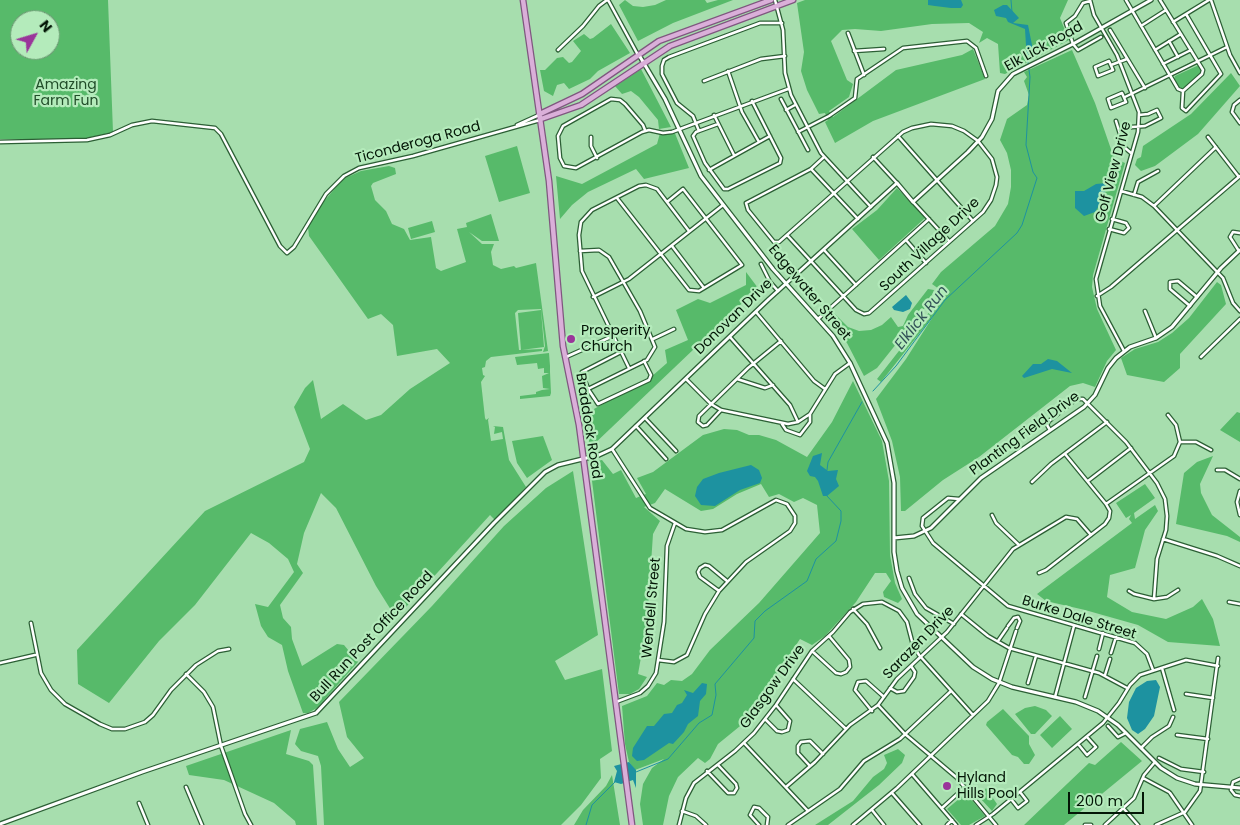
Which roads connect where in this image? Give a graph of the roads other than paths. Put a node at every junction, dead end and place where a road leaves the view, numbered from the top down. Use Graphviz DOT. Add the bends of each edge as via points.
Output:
graph roads {
  1 [pos="523,0"];
  2 [pos="607,0"];
  3 [pos="771,0"];
  4 [pos="775,0"];
  5 [pos="793,0"];
  6 [pos="1126,0"];
  7 [pos="1151,0"];
  8 [pos="1160,0"];
  9 [pos="1210,0"];
  10 [pos="1090,1"];
  11 [pos="777,6"];
  12 [pos="1166,10"];
  13 [pos="1132,11"];
  14 [pos="1186,14"];
  15 [pos="1173,22"];
  16 [pos="782,24"];
  17 [pos="1141,26"];
  18 [pos="1102,28"];
  19 [pos="1110,30"];
  20 [pos="848,33"];
  21 [pos="1181,34"];
  22 [pos="1101,37"];
  23 [pos="1168,41"];
  24 [pos="1073,44"];
  25 [pos="1227,48"];
  26 [pos="884,49"];
  27 [pos="558,50"];
  28 [pos="1155,50"];
  29 [pos="1191,50"];
  30 [pos="854,51"];
  31 [pos="638,55"];
  32 [pos="785,56"];
  33 [pos="1212,56"];
  34 [pos="1178,57"];
  35 [pos="1127,59"];
  36 [pos="1120,62"];
  37 [pos="644,63"];
  38 [pos="1199,63"];
  39 [pos="1163,64"];
  40 [pos="1112,66"];
  41 [pos="728,71"];
  42 [pos="864,74"];
  43 [pos="1240,74"];
  44 [pos="986,76"];
  45 [pos="1170,76"];
  46 [pos="704,81"];
  47 [pos="1145,88"];
  48 [pos="788,89"];
  49 [pos="1183,91"];
  50 [pos="1133,94"];
  51 [pos="1125,97"];
  52 [pos="781,99"];
  53 [pos="1240,100"];
  54 [pos="752,101"];
  55 [pos="795,105"];
  56 [pos="740,106"];
  57 [pos="786,110"];
  58 [pos="714,115"];
  59 [pos="1139,115"];
  60 [pos="541,117"];
  61 [pos="1116,121"];
  62 [pos="696,122"];
  63 [pos="718,124"];
  64 [pos="1240,124"];
  65 [pos="807,127"];
  66 [pos="1138,127"];
  67 [pos="678,128"];
  68 [pos="645,130"];
  69 [pos="699,131"];
  70 [pos="798,132"];
  71 [pos="1120,132"];
  72 [pos="770,136"];
  73 [pos="898,136"];
  74 [pos="591,137"];
  75 [pos="1208,137"];
  76 [pos="978,141"];
  77 [pos="0,142"];
  78 [pos="759,142"];
  79 [pos="1216,147"];
  80 [pos="808,150"];
  81 [pos="1132,153"];
  82 [pos="734,155"];
  83 [pos="824,157"];
  84 [pos="873,157"];
  85 [pos="596,158"];
  86 [pos="811,169"];
  87 [pos="709,170"];
  88 [pos="1158,171"];
  89 [pos="1240,177"];
  90 [pos="937,180"];
  91 [pos="846,182"];
  92 [pos="897,184"];
  93 [pos="1120,191"];
  94 [pos="833,194"];
  95 [pos="1134,195"];
  96 [pos="616,198"];
  97 [pos="666,202"];
  98 [pos="913,202"];
  99 [pos="723,205"];
  100 [pos="1154,206"];
  101 [pos="871,207"];
  102 [pos="706,218"];
  103 [pos="858,219"];
  104 [pos="929,219"];
  105 [pos="1112,219"];
  106 [pos="973,221"];
  107 [pos="1109,229"];
  108 [pos="1177,230"];
  109 [pos="689,231"];
  110 [pos="1240,233"];
  111 [pos="787,235"];
  112 [pos="906,240"];
  113 [pos="949,242"];
  114 [pos="671,245"];
  115 [pos="824,250"];
  116 [pos="580,251"];
  117 [pos="1239,251"];
  118 [pos="659,255"];
  119 [pos="811,261"];
  120 [pos="926,263"];
  121 [pos="761,264"];
  122 [pos="1218,272"];
  123 [pos="623,282"];
  124 [pos="786,284"];
  125 [pos="856,285"];
  126 [pos="704,288"];
  127 [pos="778,291"];
  128 [pos="1097,296"];
  129 [pos="593,297"];
  130 [pos="843,297"];
  131 [pos="1197,297"];
  132 [pos="1190,306"];
  133 [pos="1145,311"];
  134 [pos="756,312"];
  135 [pos="1240,312"];
  136 [pos="818,319"];
  137 [pos="1240,319"];
  138 [pos="674,329"];
  139 [pos="613,336"];
  140 [pos="730,337"];
  141 [pos="1156,338"];
  142 [pos="653,339"];
  143 [pos="781,341"];
  144 [pos="1124,351"];
  145 [pos="621,352"];
  146 [pos="565,357"];
  147 [pos="1201,357"];
  148 [pos="644,361"];
  149 [pos="754,363"];
  150 [pos="850,363"];
  151 [pos="629,368"];
  152 [pos="686,379"];
  153 [pos="737,379"];
  154 [pos="773,385"];
  155 [pos="588,389"];
  156 [pos="826,389"];
  157 [pos="1088,403"];
  158 [pos="711,404"];
  159 [pos="721,410"];
  160 [pos="810,414"];
  161 [pos="1168,415"];
  162 [pos="645,418"];
  163 [pos="798,422"];
  164 [pos="1107,422"];
  165 [pos="782,424"];
  166 [pos="636,426"];
  167 [pos="1050,430"];
  168 [pos="1180,442"];
  169 [pos="1131,448"];
  170 [pos="612,449"];
  171 [pos="1211,450"];
  172 [pos="676,451"];
  173 [pos="1065,454"];
  174 [pos="583,458"];
  175 [pos="666,459"];
  176 [pos="1217,470"];
  177 [pos="1149,473"];
  178 [pos="1240,479"];
  179 [pos="1088,480"];
  180 [pos="1032,482"];
  181 [pos="1240,491"];
  182 [pos="959,500"];
  183 [pos="1106,504"];
  184 [pos="992,515"];
  185 [pos="1240,515"];
  186 [pos="675,524"];
  187 [pos="925,531"];
  188 [pos="1091,536"];
  189 [pos="894,538"];
  190 [pos="1163,539"];
  191 [pos="1019,545"];
  192 [pos="1240,566"];
  193 [pos="1040,573"];
  194 [pos="909,578"];
  195 [pos="727,581"];
  196 [pos="983,586"];
  197 [pos="1129,590"];
  198 [pos="1178,590"];
  199 [pos="719,591"];
  200 [pos="1154,599"];
  201 [pos="1229,602"];
  202 [pos="1240,604"];
  203 [pos="853,610"];
  204 [pos="1020,611"];
  205 [pos="961,614"];
  206 [pos="1018,617"];
  207 [pos="31,623"];
  208 [pos="954,624"];
  209 [pos="1074,626"];
  210 [pos="1103,633"];
  211 [pos="829,636"];
  212 [pos="1116,637"];
  213 [pos="941,638"];
  214 [pos="998,642"];
  215 [pos="880,648"];
  216 [pos="1009,648"];
  217 [pos="229,649"];
  218 [pos="1099,649"];
  219 [pos="812,651"];
  220 [pos="1111,653"];
  221 [pos="36,655"];
  222 [pos="1036,656"];
  223 [pos="1097,656"];
  224 [pos="921,657"];
  225 [pos="1218,658"];
  226 [pos="1110,659"];
  227 [pos="658,660"];
  228 [pos="0,663"];
  229 [pos="1064,664"];
  230 [pos="911,666"];
  231 [pos="1218,666"];
  232 [pos="1162,668"];
  233 [pos="1153,670"];
  234 [pos="1093,671"];
  235 [pos="186,674"];
  236 [pos="1105,675"];
  237 [pos="794,679"];
  238 [pos="999,683"];
  239 [pos="1028,684"];
  240 [pos="890,688"];
  241 [pos="1127,688"];
  242 [pos="951,691"];
  243 [pos="1186,694"];
  244 [pos="1055,697"];
  245 [pos="1085,697"];
  246 [pos="884,698"];
  247 [pos="1213,698"];
  248 [pos="616,702"];
  249 [pos="878,705"];
  250 [pos="776,706"];
  251 [pos="872,710"];
  252 [pos="1174,710"];
  253 [pos="973,715"];
  254 [pos="1108,717"];
  255 [pos="1173,717"];
  256 [pos="766,720"];
  257 [pos="1108,726"];
  258 [pos="846,729"];
  259 [pos="1126,733"];
  260 [pos="905,734"];
  261 [pos="1176,735"];
  262 [pos="1087,737"];
  263 [pos="1208,739"];
  264 [pos="744,744"];
  265 [pos="1078,744"];
  266 [pos="220,746"];
  267 [pos="1141,748"];
  268 [pos="823,754"];
  269 [pos="931,755"];
  270 [pos="1159,758"];
  271 [pos="1155,762"];
  272 [pos="718,765"];
  273 [pos="810,766"];
  274 [pos="707,772"];
  275 [pos="1204,772"];
  276 [pos="912,774"];
  277 [pos="1143,778"];
  278 [pos="1240,779"];
  279 [pos="1202,784"];
  280 [pos="186,787"];
  281 [pos="786,787"];
  282 [pos="966,787"];
  283 [pos="1231,787"];
  284 [pos="1240,788"];
  285 [pos="892,792"];
  286 [pos="1020,792"];
  287 [pos="1240,796"];
  288 [pos="1011,799"];
  289 [pos="139,803"];
  290 [pos="942,808"];
  291 [pos="1124,809"];
  292 [pos="872,810"];
  293 [pos="682,811"];
  294 [pos="808,811"];
  295 [pos="1185,812"];
  296 [pos="990,816"];
  297 [pos="952,820"];
  298 [pos="0,824"];
  299 [pos="148,825"];
  300 [pos="202,825"];
  301 [pos="251,825"];
  302 [pos="632,825"];
  303 [pos="679,825"];
  304 [pos="706,825"];
  305 [pos="759,825"];
  306 [pos="767,825"];
  307 [pos="788,825"];
  308 [pos="853,825"];
  309 [pos="884,825"];
  310 [pos="920,825"];
  311 [pos="946,825"];
  312 [pos="956,825"];
  313 [pos="976,825"];
  314 [pos="996,825"];
  315 [pos="1085,825"];
  316 [pos="1091,825"];
  317 [pos="1105,825"];
  318 [pos="1138,825"];
  319 [pos="1156,825"];
  320 [pos="1192,825"];
  1 -- 60 [label="main road, Braddock Road"];
  2 -- 27 [label="street"];
  2 -- 31 [label="street, Edgewater Street"];
  3 -- 31 [label="main road" via="682,31"];
  4 -- 11 [label="street"];
  5 -- 11 [label="main road"];
  6 -- 13 [label="street"];
  7 -- 13 [label="street, Elk Lick Road"];
  8 -- 12 [label="street"];
  9 -- 14 [label="street"];
  9 -- 25 [label="street"];
  10 -- 18 [label="street, Golf View Drive"];
  10 -- 24 [label="street" via="1083,3 1066,23"];
  11 -- 16 [label="street"];
  11 -- 37 [label="main road" via="670,46"];
  12 -- 15 [label="street"];
  12 -- 17 [label="street"];
  13 -- 17 [label="street"];
  13 -- 18 [label="street, Elk Lick Road"];
  14 -- 15 [label="street"];
  14 -- 33 [label="street"];
  15 -- 21 [label="street"];
  16 -- 32 [label="street"];
  16 -- 62 [label="street" via="760,23 664,60 662,74 677,103 692,114"];
  17 -- 28 [label="street"];
  18 -- 24 [label="street, Elk Lick Road"];
  18 -- 36 [label="street, Golf View Drive"];
  19 -- 35 [label="street"];
  20 -- 30 [label="street"];
  21 -- 23 [label="street"];
  21 -- 29 [label="street"];
  22 -- 24 [label="street" via="1078,50"];
  23 -- 28 [label="street"];
  23 -- 34 [label="street"];
  24 -- 76 [label="street, Elk Lick Road" via="1013,74 1000,88 992,120"];
  25 -- 33 [label="street"];
  25 -- 43 [label="street"];
  26 -- 30 [label="street"];
  28 -- 39 [label="street"];
  29 -- 34 [label="street"];
  29 -- 38 [label="street"];
  30 -- 42 [label="street"];
  31 -- 37 [label="street, Edgewater Street"];
  31 -- 60 [label="main road" via="582,94"];
  32 -- 41 [label="street" via="766,57"];
  32 -- 48 [label="street"];
  33 -- 38 [label="street"];
  33 -- 49 [label="street" via="1221,76 1186,111 1182,108"];
  34 -- 39 [label="street"];
  35 -- 36 [label="street"];
  35 -- 47 [label="street"];
  36 -- 40 [label="street"];
  36 -- 50 [label="street, Golf View Drive"];
  37 -- 60 [label="main road" via="581,105"];
  37 -- 67 [label="street, Edgewater Street"];
  38 -- 45 [label="street"];
  38 -- 49 [label="street" via="1202,73"];
  39 -- 45 [label="street"];
  40 -- 40 [label="street" via="1109,61 1095,68 1099,76 1113,70"];
  41 -- 46 [label="street"];
  41 -- 56 [label="street"];
  42 -- 44 [label="street" via="903,48 965,40 976,48"];
  42 -- 65 [label="street" via="856,81 854,98"];
  45 -- 47 [label="street"];
  45 -- 49 [label="street"];
  47 -- 50 [label="street"];
  48 -- 54 [label="street"];
  48 -- 55 [label="street"];
  50 -- 51 [label="street"];
  50 -- 59 [label="street, Golf View Drive"];
  51 -- 51 [label="street" via="1122,93 1108,99 1111,108 1126,102"];
  52 -- 57 [label="street"];
  53 -- 64 [label="street" via="1232,112"];
  54 -- 56 [label="street"];
  54 -- 72 [label="street"];
  55 -- 57 [label="street"];
  55 -- 65 [label="street"];
  56 -- 58 [label="street"];
  56 -- 78 [label="street"];
  57 -- 70 [label="street"];
  58 -- 62 [label="street"];
  58 -- 63 [label="street"];
  59 -- 66 [label="street, Golf View Drive"];
  59 -- 66 [label="street" via="1158,110 1161,118"];
  60 -- 77 [label="street, Ticonderoga Road" via="509,129 350,172 326,194 294,247 287,253 280,246 215,128 152,122 87,140"];
  60 -- 146 [label="main road, Braddock Road"];
  61 -- 71 [label="street"];
  62 -- 67 [label="street"];
  62 -- 69 [label="street"];
  63 -- 69 [label="street"];
  63 -- 82 [label="street"];
  65 -- 70 [label="street"];
  65 -- 83 [label="street"];
  66 -- 71 [label="street"];
  66 -- 81 [label="street, Golf View Drive"];
  67 -- 68 [label="street" via="666,133"];
  67 -- 99 [label="street, Edgewater Street" via="697,169"];
  68 -- 85 [label="street"];
  68 -- 85 [label="street" via="625,104 616,99 563,126 558,136 559,154 564,166 576,168"];
  69 -- 87 [label="street" via="693,138"];
  70 -- 80 [label="street"];
  71 -- 81 [label="street" via="1124,147"];
  72 -- 78 [label="street"];
  72 -- 87 [label="street" via="781,158 778,163 728,190"];
  73 -- 76 [label="street, South Village Drive" via="912,128 931,124 952,126"];
  73 -- 84 [label="street, South Village Drive"];
  73 -- 90 [label="street"];
  74 -- 85 [label="street"];
  75 -- 79 [label="street"];
  76 -- 90 [label="street, Elk Lick Road"];
  76 -- 106 [label="street, South Village Drive" via="992,159 997,177 991,200"];
  78 -- 82 [label="street"];
  79 -- 89 [label="street"];
  79 -- 100 [label="street"];
  81 -- 93 [label="street, Golf View Drive"];
  82 -- 87 [label="street"];
  83 -- 86 [label="street"];
  83 -- 91 [label="street"];
  84 -- 91 [label="street, South Village Drive"];
  84 -- 92 [label="street"];
  86 -- 94 [label="street"];
  86 -- 111 [label="street" via="746,203 774,242"];
  88 -- 95 [label="street" via="1138,182"];
  89 -- 108 [label="street"];
  90 -- 98 [label="street, Elk Lick Road"];
  90 -- 106 [label="street"];
  91 -- 94 [label="street, South Village Drive"];
  91 -- 101 [label="street"];
  92 -- 98 [label="street"];
  92 -- 101 [label="street, Donovan Drive"];
  93 -- 95 [label="street"];
  93 -- 105 [label="street, Golf View Drive"];
  94 -- 103 [label="street"];
  94 -- 111 [label="street, South Village Drive"];
  95 -- 100 [label="street"];
  96 -- 97 [label="street" via="646,185 657,189"];
  96 -- 116 [label="street" via="592,210 584,218 580,227"];
  96 -- 118 [label="street"];
  97 -- 102 [label="street" via="683,189"];
  97 -- 109 [label="street"];
  98 -- 104 [label="street"];
  99 -- 102 [label="street"];
  99 -- 124 [label="street, Edgewater Street"];
  100 -- 108 [label="street"];
  101 -- 103 [label="street, Donovan Drive"];
  102 -- 109 [label="street"];
  102 -- 126 [label="street" via="741,262 741,267"];
  103 -- 115 [label="street, Donovan Drive"];
  104 -- 112 [label="street"];
  104 -- 113 [label="street"];
  105 -- 107 [label="street, Golf View Drive"];
  105 -- 107 [label="street" via="1126,223 1129,228 1124,233"];
  106 -- 113 [label="street, South Village Drive"];
  107 -- 128 [label="street, Golf View Drive" via="1097,272"];
  108 -- 122 [label="street"];
  108 -- 128 [label="street"];
  109 -- 114 [label="street"];
  110 -- 117 [label="street" via="1233,232 1230,237"];
  111 -- 119 [label="street, South Village Drive"];
  112 -- 120 [label="street"];
  112 -- 125 [label="street"];
  113 -- 120 [label="street, South Village Drive"];
  114 -- 118 [label="street"];
  114 -- 126 [label="street"];
  115 -- 119 [label="street, Donovan Drive"];
  115 -- 125 [label="street"];
  116 -- 123 [label="street" via="598,250 607,254"];
  116 -- 129 [label="street" via="582,271"];
  117 -- 122 [label="street, Planting Field Drive"];
  118 -- 123 [label="street"];
  118 -- 126 [label="street" via="688,290"];
  119 -- 124 [label="street, Donovan Drive"];
  119 -- 130 [label="street, South Village Drive"];
  120 -- 130 [label="street, South Village Drive" via="872,312 860,313"];
  121 -- 127 [label="street"];
  122 -- 131 [label="street, Planting Field Drive"];
  122 -- 135 [label="street" via="1226,281"];
  123 -- 129 [label="street"];
  123 -- 142 [label="street"];
  124 -- 127 [label="street, Donovan Drive"];
  124 -- 136 [label="street, Edgewater Street"];
  125 -- 130 [label="street"];
  127 -- 134 [label="street, Donovan Drive"];
  128 -- 144 [label="street, Golf View Drive"];
  129 -- 139 [label="street"];
  130 -- 136 [label="street"];
  131 -- 132 [label="street, Planting Field Drive"];
  131 -- 132 [label="street" via="1178,281 1170,282 1170,289"];
  132 -- 141 [label="street, Planting Field Drive" via="1172,327"];
  133 -- 141 [label="street"];
  134 -- 140 [label="street, Donovan Drive"];
  134 -- 143 [label="street"];
  136 -- 150 [label="street, Edgewater Street" via="838,342"];
  137 -- 147 [label="street"];
  138 -- 142 [label="street"];
  139 -- 145 [label="street"];
  139 -- 146 [label="street"];
  140 -- 149 [label="street"];
  140 -- 152 [label="street, Donovan Drive"];
  141 -- 144 [label="street, Planting Field Drive"];
  142 -- 148 [label="street" via="655,350"];
  143 -- 149 [label="street"];
  143 -- 156 [label="street" via="814,381"];
  144 -- 157 [label="street, Planting Field Drive" via="1108,368 1098,391"];
  145 -- 151 [label="street"];
  145 -- 155 [label="street" via="582,372"];
  146 -- 174 [label="main road, Braddock Road"];
  148 -- 151 [label="street"];
  148 -- 155 [label="street" via="651,377 649,380 604,403 595,402"];
  149 -- 153 [label="street"];
  149 -- 154 [label="street"];
  150 -- 156 [label="street" via="836,373"];
  150 -- 189 [label="street, Edgewater Street" via="879,422 889,451 894,483"];
  151 -- 155 [label="street"];
  152 -- 158 [label="street"];
  152 -- 162 [label="street, Donovan Drive"];
  153 -- 154 [label="street" via="765,388"];
  153 -- 158 [label="street"];
  154 -- 163 [label="street" via="790,405"];
  156 -- 160 [label="street"];
  157 -- 164 [label="street"];
  157 -- 167 [label="street, Planting Field Drive"];
  157 -- 167 [label="street" via="1083,398 1075,400 1049,421"];
  158 -- 159 [label="street"];
  158 -- 159 [label="street" via="698,417 701,425 707,425"];
  159 -- 165 [label="street"];
  160 -- 163 [label="street"];
  160 -- 165 [label="street" via="810,422 800,435 786,430"];
  161 -- 168 [label="street" via="1176,425"];
  162 -- 166 [label="street, Donovan Drive"];
  162 -- 172 [label="street"];
  163 -- 165 [label="street"];
  164 -- 169 [label="street"];
  164 -- 173 [label="street"];
  166 -- 170 [label="street, Donovan Drive"];
  166 -- 175 [label="street"];
  167 -- 182 [label="street, Planting Field Drive" via="981,478"];
  168 -- 171 [label="street" via="1196,442"];
  168 -- 177 [label="street" via="1174,456"];
  169 -- 177 [label="street"];
  169 -- 179 [label="street"];
  170 -- 174 [label="street, Donovan Drive"];
  170 -- 186 [label="street" via="647,504"];
  173 -- 179 [label="street"];
  173 -- 180 [label="street"];
  174 -- 248 [label="main road, Braddock Road"];
  174 -- 266 [label="street, Bull Run Post Office Road" via="558,465 537,480 316,713"];
  176 -- 178 [label="street" via="1225,470"];
  177 -- 183 [label="street"];
  177 -- 190 [label="street" via="1162,492 1167,508"];
  179 -- 183 [label="street"];
  181 -- 185 [label="street" via="1237,502"];
  182 -- 187 [label="street, Planting Field Drive"];
  182 -- 187 [label="street" via="948,498 924,516"];
  183 -- 188 [label="street" via="1110,511 1108,520"];
  184 -- 191 [label="street"];
  186 -- 195 [label="street" via="699,532 716,531 733,525 772,500 782,500 789,506 795,519 792,528 753,556"];
  186 -- 227 [label="street, Wendell Street" via="667,546 664,622"];
  187 -- 189 [label="street, Planting Field Drive"];
  187 -- 196 [label="street, Burke Dale Street" via="933,543"];
  188 -- 191 [label="street, Sarazen Drive" via="1077,519 1066,517"];
  188 -- 193 [label="street"];
  189 -- 213 [label="street, Edgewater Street" via="902,588 917,614"];
  190 -- 192 [label="street"];
  190 -- 200 [label="street" via="1157,559"];
  191 -- 196 [label="street, Sarazen Drive" via="1009,552"];
  194 -- 208 [label="street" via="915,594 926,608"];
  195 -- 199 [label="street"];
  195 -- 199 [label="street" via="709,566 700,568 700,577"];
  196 -- 204 [label="street, Burke Dale Street" via="1002,602"];
  196 -- 205 [label="street, Sarazen Drive"];
  197 -- 200 [label="street"];
  198 -- 200 [label="street" via="1167,597"];
  199 -- 227 [label="street" via="687,655 674,662"];
  201 -- 202 [label="street"];
  203 -- 211 [label="street, Glasgow Drive"];
  203 -- 215 [label="street" via="869,628"];
  203 -- 224 [label="street, Glasgow Drive" via="874,602 896,608 907,622 913,646"];
  204 -- 206 [label="street"];
  204 -- 209 [label="street, Burke Dale Street"];
  205 -- 208 [label="street, Sarazen Drive"];
  205 -- 214 [label="street"];
  206 -- 214 [label="street"];
  206 -- 216 [label="street" via="1020,621"];
  207 -- 221 [label="street"];
  208 -- 213 [label="street, Sarazen Drive"];
  209 -- 210 [label="street, Burke Dale Street"];
  209 -- 229 [label="street"];
  210 -- 212 [label="street, Burke Dale Street"];
  210 -- 218 [label="street"];
  211 -- 219 [label="street, Glasgow Drive"];
  211 -- 219 [label="street" via="849,660 850,667 846,672 836,673"];
  212 -- 220 [label="street"];
  212 -- 233 [label="street, Burke Dale Street" via="1142,648"];
  213 -- 224 [label="street, Sarazen Drive"];
  213 -- 238 [label="street, Edgewater Street" via="978,670"];
  214 -- 216 [label="street"];
  216 -- 222 [label="street"];
  216 -- 238 [label="street"];
  217 -- 235 [label="street" via="203,659"];
  219 -- 237 [label="street, Glasgow Drive"];
  221 -- 228 [label="street"];
  221 -- 235 [label="street" via="46,684 57,698 112,729 125,729 145,722"];
  222 -- 229 [label="street"];
  222 -- 239 [label="street"];
  223 -- 234 [label="street"];
  224 -- 230 [label="street, Sarazen Drive"];
  224 -- 242 [label="street, Glasgow Drive"];
  225 -- 231 [label="street"];
  226 -- 236 [label="street"];
  227 -- 248 [label="street, Wendell Street" via="653,678 644,690"];
  229 -- 234 [label="street"];
  229 -- 244 [label="street"];
  230 -- 240 [label="street, Sarazen Drive"];
  230 -- 240 [label="street" via="914,677 904,690 897,692"];
  231 -- 232 [label="street" via="1186,660"];
  231 -- 247 [label="street"];
  232 -- 233 [label="street"];
  232 -- 252 [label="street"];
  233 -- 241 [label="street" via="1136,678"];
  234 -- 236 [label="street"];
  234 -- 245 [label="street"];
  235 -- 266 [label="street" via="204,692 213,707"];
  236 -- 241 [label="street"];
  237 -- 250 [label="street, Glasgow Drive"];
  237 -- 258 [label="street"];
  238 -- 244 [label="street, Edgewater Street"];
  238 -- 253 [label="street"];
  240 -- 246 [label="street, Sarazen Drive"];
  241 -- 254 [label="street"];
  242 -- 253 [label="street, Glasgow Drive"];
  242 -- 260 [label="street"];
  243 -- 247 [label="street"];
  244 -- 254 [label="street, Edgewater Street" via="1084,704"];
  246 -- 249 [label="street, Sarazen Drive"];
  246 -- 251 [label="street" via="866,681 858,682 855,690"];
  247 -- 263 [label="street"];
  248 -- 302 [label="main road, Braddock Road"];
  249 -- 251 [label="street, Sarazen Drive"];
  249 -- 260 [label="street"];
  250 -- 256 [label="street, Glasgow Drive"];
  250 -- 256 [label="street" via="790,720 788,730 777,731"];
  251 -- 258 [label="street, Sarazen Drive"];
  253 -- 269 [label="street"];
  254 -- 259 [label="street, Edgewater Street"];
  254 -- 262 [label="street"];
  255 -- 267 [label="street" via="1169,726"];
  256 -- 264 [label="street, Glasgow Drive"];
  257 -- 259 [label="street" via="1118,737"];
  258 -- 268 [label="street, Sarazen Drive"];
  259 -- 267 [label="street, Edgewater Street"];
  260 -- 269 [label="street"];
  260 -- 294 [label="street" via="864,760 840,789"];
  261 -- 263 [label="street"];
  262 -- 265 [label="street"];
  262 -- 265 [label="street" via="1096,747 1087,755"];
  263 -- 275 [label="street"];
  264 -- 272 [label="street, Glasgow Drive"];
  264 -- 281 [label="street"];
  265 -- 286 [label="street"];
  266 -- 298 [label="street, Bull Run Post Office Road"];
  266 -- 301 [label="street"];
  267 -- 271 [label="street, Edgewater Street"];
  268 -- 273 [label="street, Sarazen Drive"];
  268 -- 273 [label="street" via="810,741 801,742 798,753"];
  269 -- 276 [label="street"];
  269 -- 282 [label="street"];
  270 -- 275 [label="street" via="1181,769"];
  271 -- 277 [label="street"];
  271 -- 279 [label="street, Edgewater Street" via="1177,778"];
  272 -- 274 [label="street, Glasgow Drive"];
  272 -- 274 [label="street" via="736,784 734,793 728,793"];
  273 -- 281 [label="street, Sarazen Drive"];
  274 -- 293 [label="street, Glasgow Drive" via="691,788"];
  275 -- 279 [label="street"];
  276 -- 285 [label="street"];
  276 -- 290 [label="street"];
  277 -- 291 [label="street" via="1134,798"];
  277 -- 295 [label="street" via="1170,792"];
  278 -- 283 [label="street"];
  279 -- 283 [label="street, Edgewater Street"];
  279 -- 295 [label="street" via="1195,801"];
  280 -- 300 [label="street"];
  281 -- 294 [label="street"];
  282 -- 290 [label="street"];
  282 -- 296 [label="street"];
  283 -- 284 [label="street, Edgewater Street"];
  283 -- 287 [label="street" via="1233,794"];
  285 -- 292 [label="street"];
  285 -- 310 [label="street"];
  286 -- 288 [label="street"];
  286 -- 288 [label="street" via="1027,801 1018,808"];
  288 -- 296 [label="street"];
  289 -- 299 [label="street"];
  290 -- 297 [label="street"];
  291 -- 317 [label="street"];
  291 -- 318 [label="street"];
  292 -- 308 [label="street"];
  292 -- 309 [label="street"];
  293 -- 303 [label="street, Glasgow Drive"];
  293 -- 304 [label="street" via="696,816"];
  294 -- 307 [label="street"];
  295 -- 319 [label="street"];
  295 -- 320 [label="street"];
  296 -- 313 [label="street"];
  296 -- 314 [label="street"];
  297 -- 311 [label="street"];
  297 -- 312 [label="street"];
  305 -- 306 [label="street" via="750,814 755,807 768,817"];
  315 -- 316 [label="street"];
}
